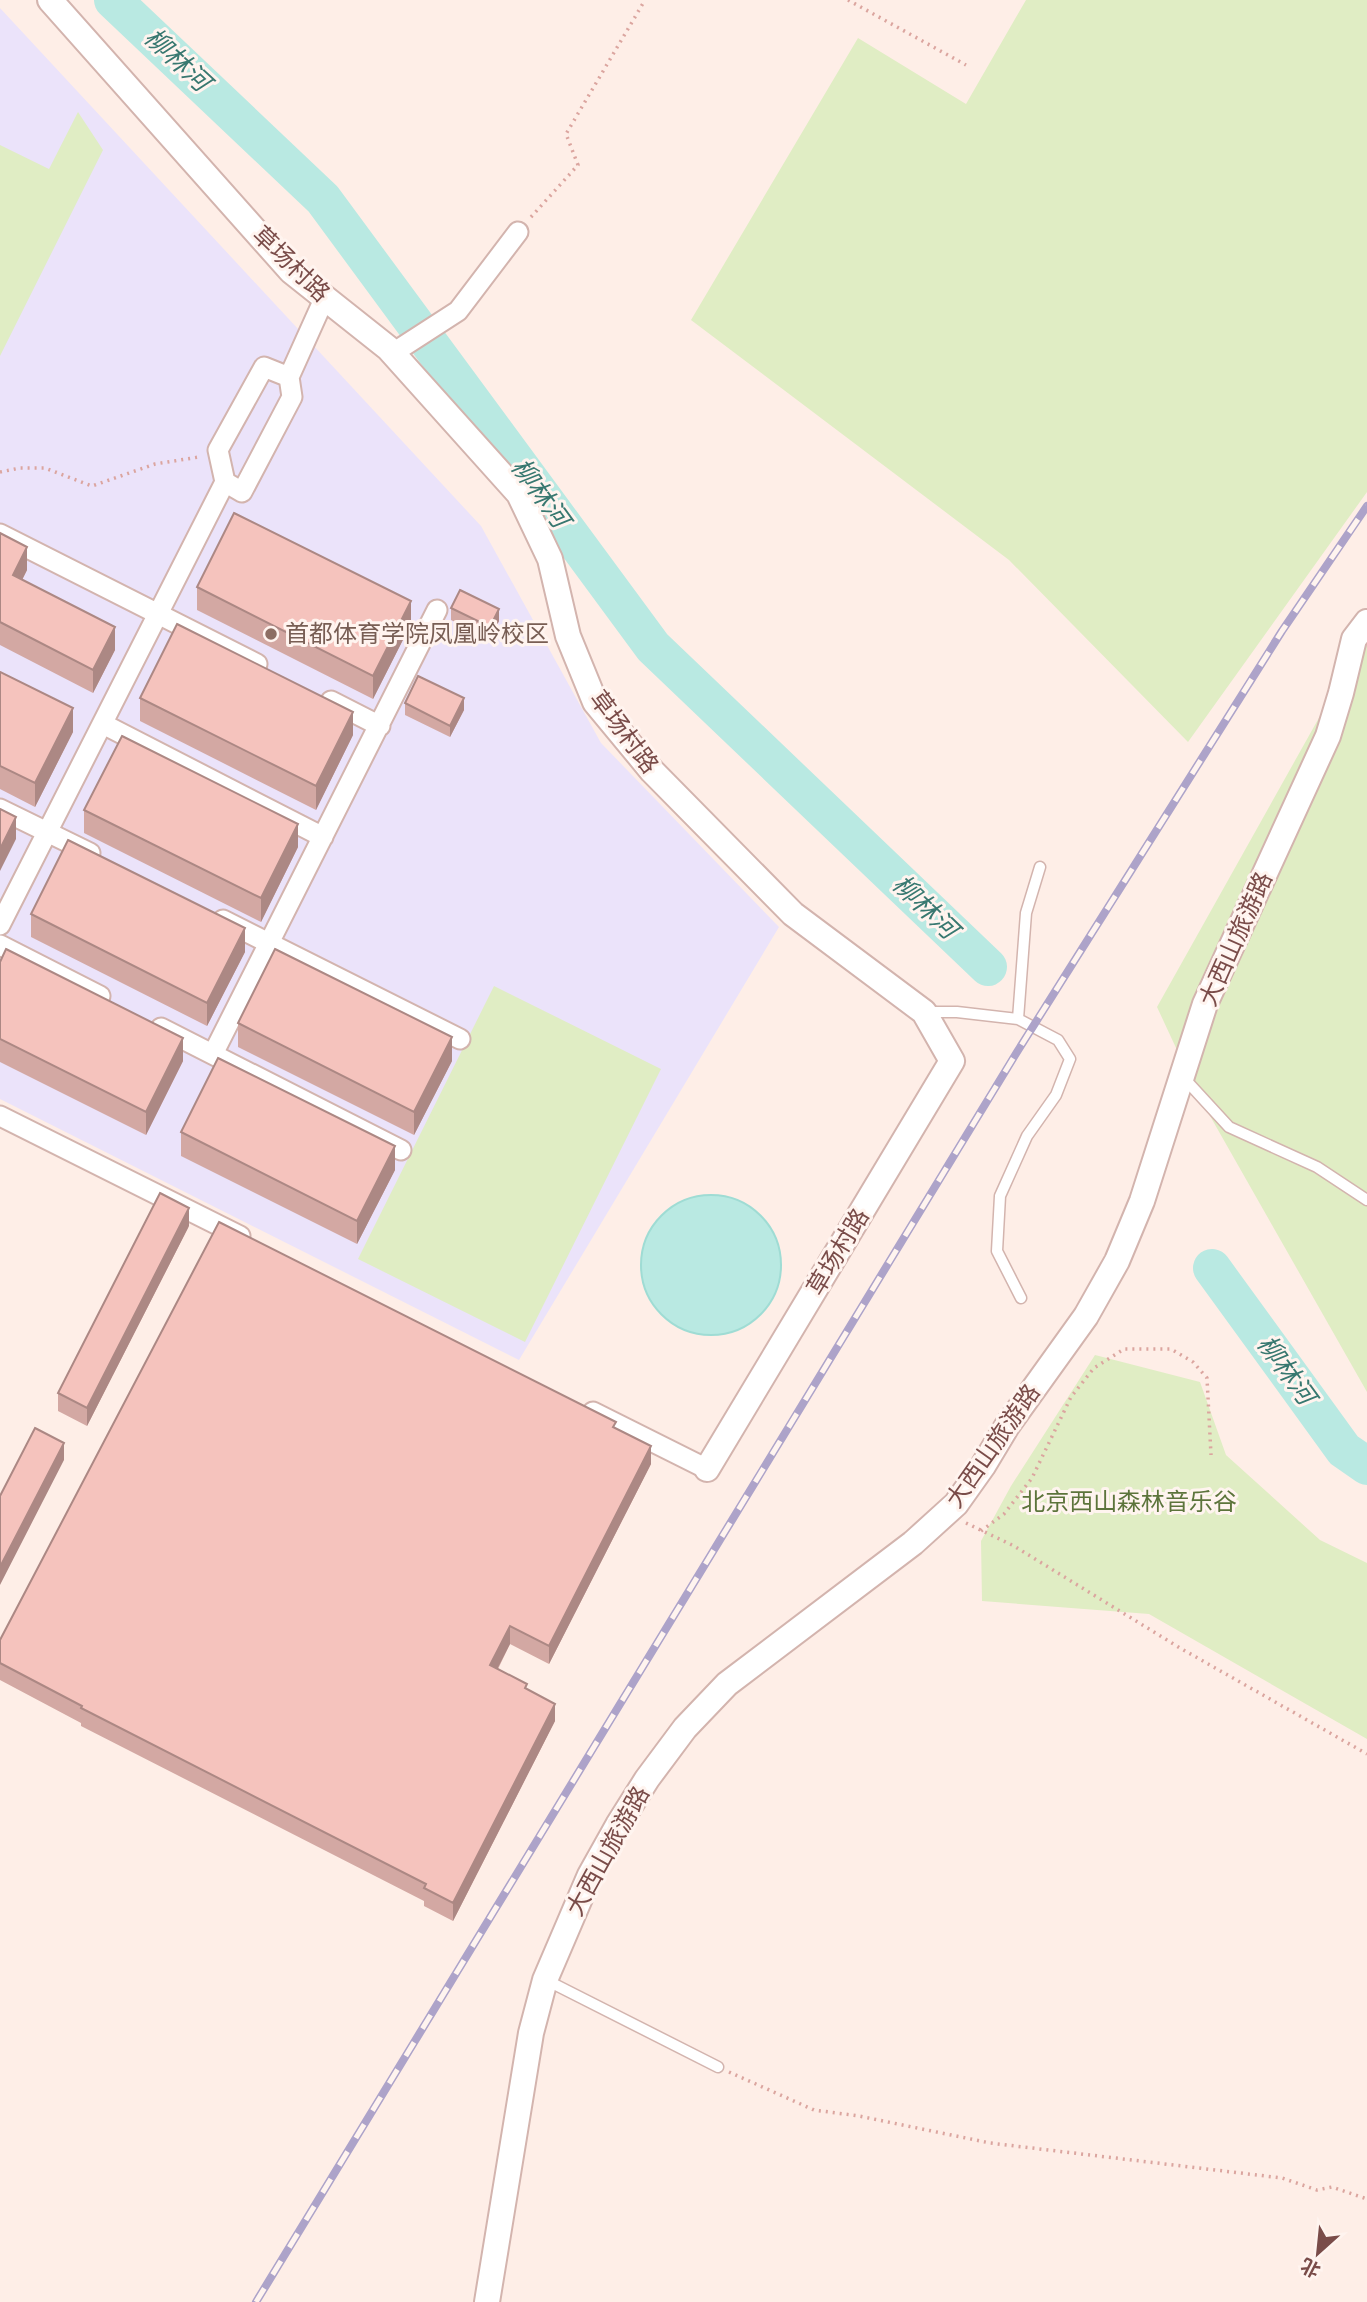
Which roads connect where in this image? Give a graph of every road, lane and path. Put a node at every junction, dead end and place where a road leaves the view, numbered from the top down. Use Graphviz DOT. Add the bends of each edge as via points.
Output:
graph roads {
  1 [pos="50,0"];
  2 [pos="645,0"];
  3 [pos="848,0"];
  4 [pos="966,65"];
  5 [pos="518,232"];
  6 [pos="325,297"];
  7 [pos="399,349"];
  8 [pos="289,377"];
  9 [pos="219,454"];
  10 [pos="0,472"];
  11 [pos="225,482"];
  12 [pos="0,534"];
  13 [pos="437,610"];
  14 [pos="158,614"];
  15 [pos="1364,633"];
  16 [pos="269,670"];
  17 [pos="318,695"];
  18 [pos="103,724"];
  19 [pos="380,726"];
  20 [pos="0,809"];
  21 [pos="47,832"];
  22 [pos="323,837"];
  23 [pos="109,863"];
  24 [pos="1040,867"];
  25 [pos="207,912"];
  26 [pos="0,925"];
  27 [pos="269,943"];
  28 [pos="0,945"];
  29 [pos="118,1006"];
  30 [pos="924,1012"];
  31 [pos="142,1018"];
  32 [pos="1018,1019"];
  33 [pos="460,1039"];
  34 [pos="213,1054"];
  35 [pos="1182,1076"];
  36 [pos="0,1116"];
  37 [pos="401,1150"];
  38 [pos="1367,1200"];
  39 [pos="262,1247"];
  40 [pos="1021,1298"];
  41 [pos="571,1401"];
  42 [pos="1211,1455"];
  43 [pos="707,1469"];
  44 [pos="945,1513"];
  45 [pos="981,1531"];
  46 [pos="1367,1754"];
  47 [pos="545,1980"];
  48 [pos="718,2067"];
  49 [pos="1367,2199"];
  50 [pos="487,2302"];
  1 -- 6 [label="street, 草场村路" via="291,271"];
  2 -- 5 [label="path" via="566,134 578,165"];
  3 -- 4 [label="path"];
  5 -- 7 [label="street" via="458,312"];
  6 -- 7 [label="street, 草场村路"];
  6 -- 8 [label="street"];
  7 -- 30 [label="street, 草场村路" via="519,494 550,559 568,636 595,702 652,771 793,914"];
  8 -- 9 [label="street" via="264,367"];
  8 -- 11 [label="street" via="292,397 242,492"];
  9 -- 10 [label="path" via="155,464 92,486 44,468"];
  9 -- 11 [label="street"];
  11 -- 14 [label="street"];
  12 -- 14 [label="street"];
  13 -- 19 [label="street"];
  14 -- 16 [label="street"];
  14 -- 18 [label="street"];
  15 -- 35 [label="street, 大西山旅游路" via="1354,639 1328,736 1205,1004"];
  17 -- 19 [label="street"];
  18 -- 21 [label="street"];
  18 -- 22 [label="street"];
  19 -- 22 [label="street"];
  20 -- 21 [label="street"];
  21 -- 23 [label="street"];
  21 -- 26 [label="street"];
  22 -- 27 [label="street"];
  24 -- 32 [label="lane" via="1026,913"];
  25 -- 27 [label="street"];
  27 -- 33 [label="street"];
  27 -- 34 [label="street"];
  28 -- 29 [label="street"];
  30 -- 32 [label="lane"];
  30 -- 43 [label="street, 草场村路" via="953,1061"];
  31 -- 34 [label="street"];
  32 -- 40 [label="lane" via="1058,1040 1070,1059 1056,1095 1027,1136 1000,1196 997,1251"];
  34 -- 37 [label="street"];
  35 -- 38 [label="lane" via="1229,1127 1317,1167"];
  35 -- 44 [label="street, 大西山旅游路" via="1142,1201 1117,1261 1086,1316 956,1504"];
  36 -- 39 [label="street"];
  41 -- 43 [label="street"];
  42 -- 45 [label="path" via="1207,1378 1193,1362 1171,1349 1124,1349 1094,1368 1071,1397 1032,1478 1004,1514"];
  44 -- 45 [label="path"];
  44 -- 47 [label="street, 大西山旅游路" via="913,1543 727,1684 685,1728 647,1779 601,1855"];
  45 -- 46 [label="path" via="1014,1546 1180,1648"];
  47 -- 48 [label="lane"];
  47 -- 50 [label="street, 大西山旅游路" via="531,2033"];
  48 -- 49 [label="path" via="814,2109 990,2143 1282,2178"];
}
